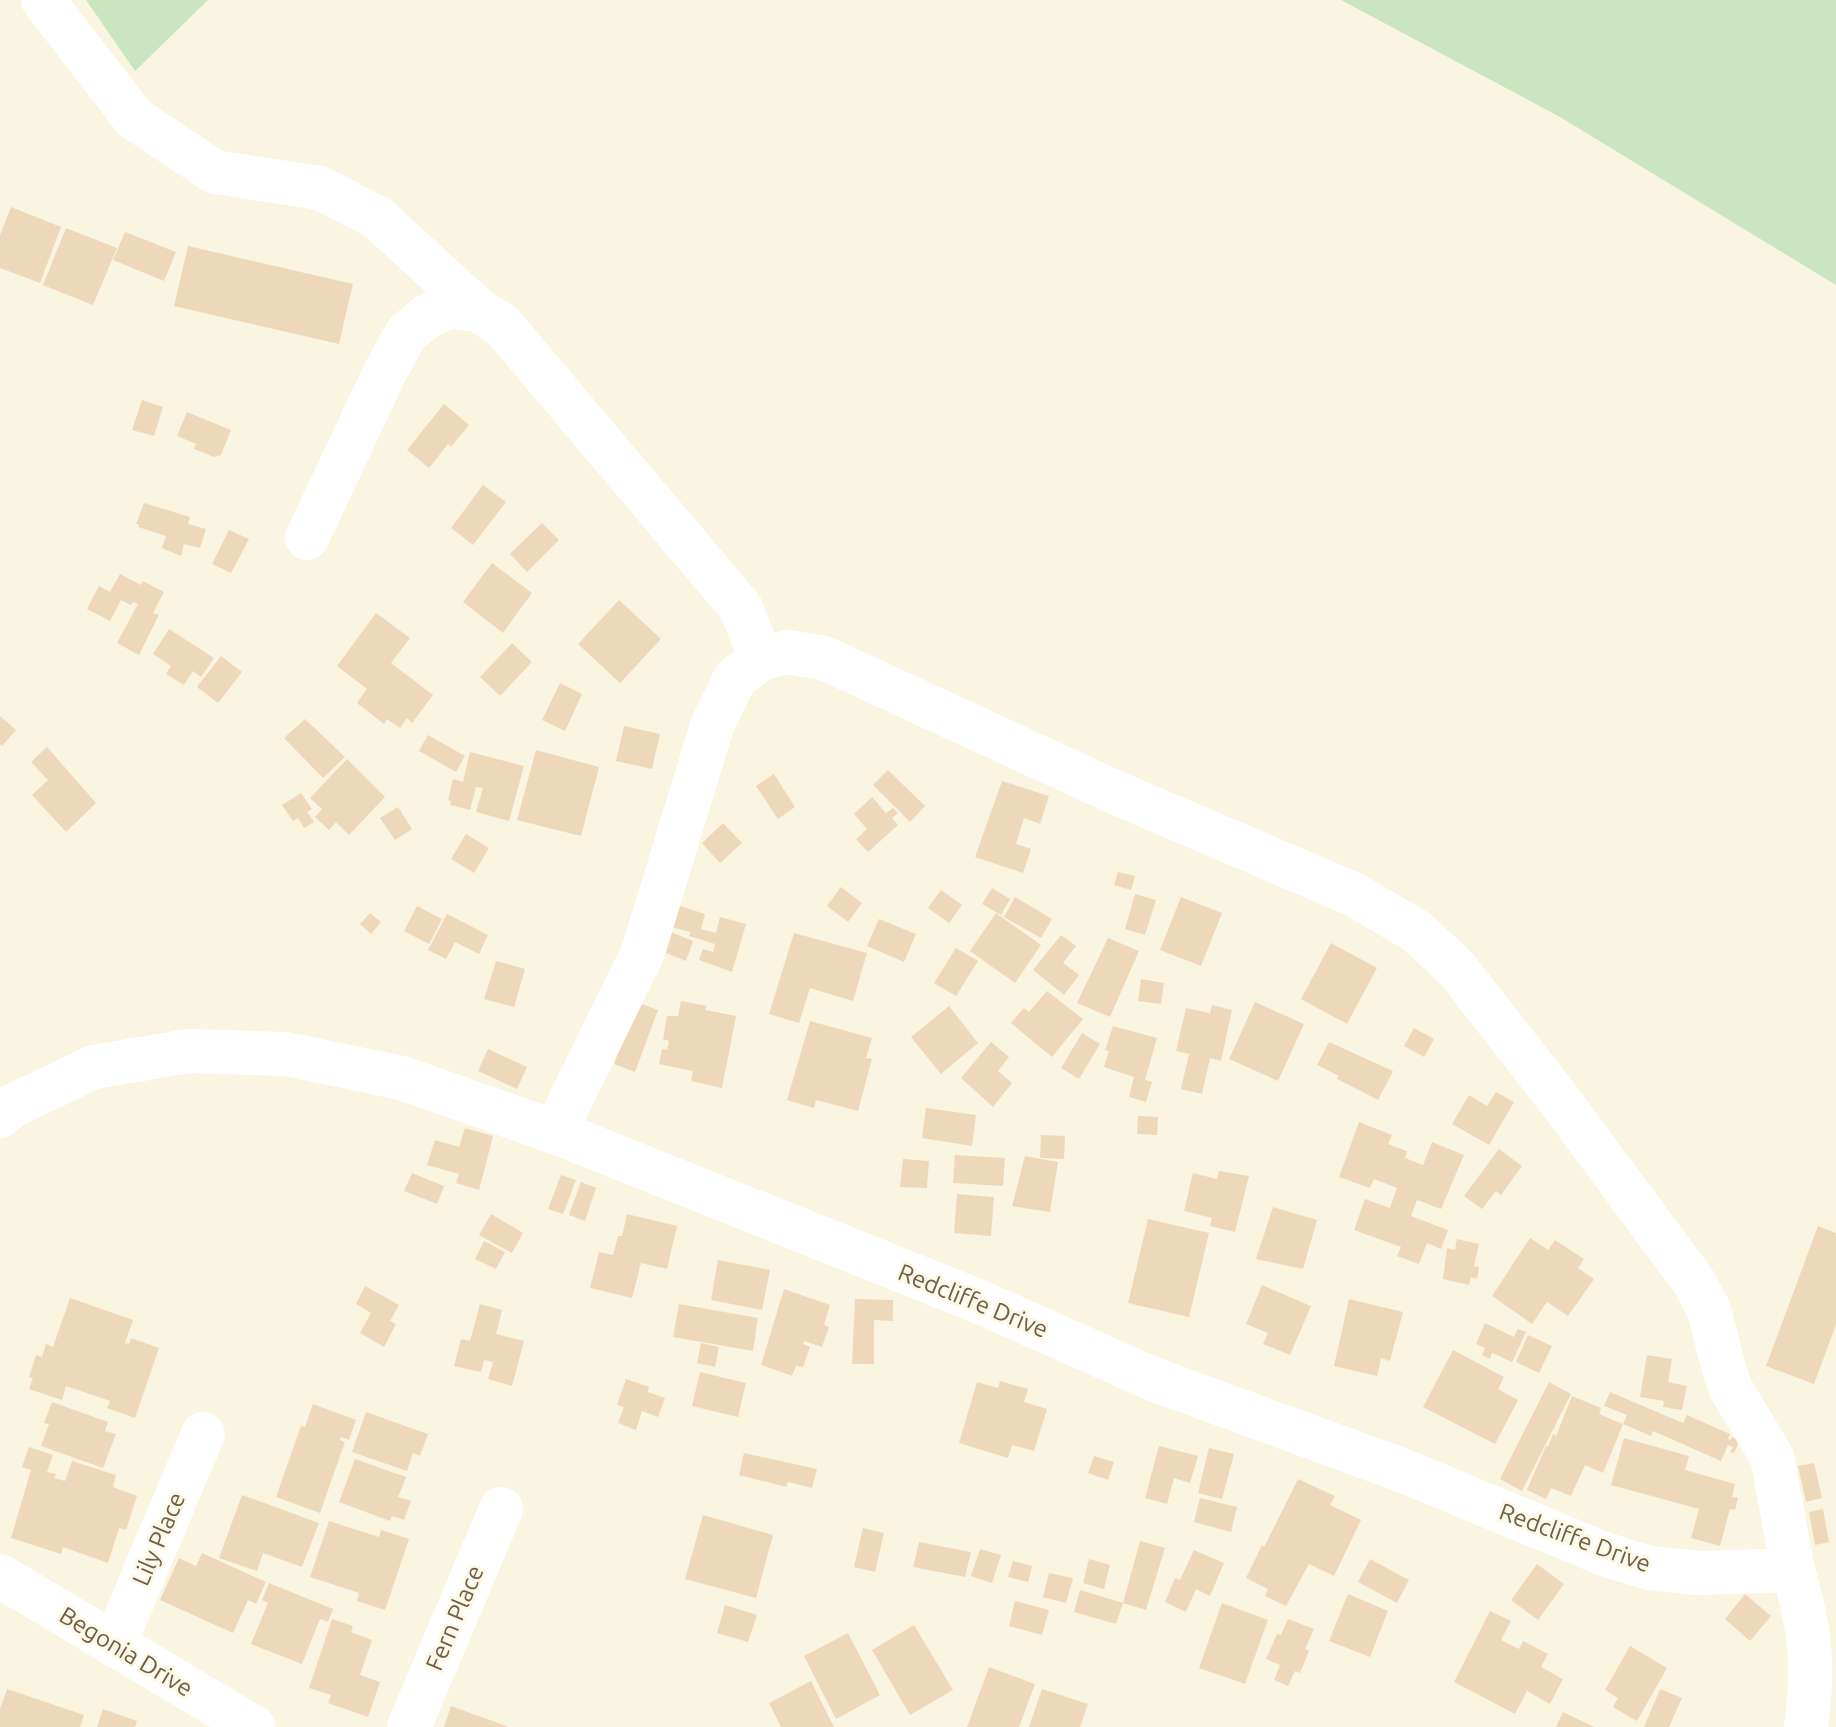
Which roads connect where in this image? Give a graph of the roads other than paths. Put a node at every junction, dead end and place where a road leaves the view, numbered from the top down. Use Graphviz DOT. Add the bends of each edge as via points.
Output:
graph roads {
  1 [pos="43,0"];
  2 [pos="478,310"];
  3 [pos="307,538"];
  4 [pos="761,659"];
  5 [pos="0,1116"];
  6 [pos="555,1132"];
  7 [pos="203,1434"];
  8 [pos="501,1509"];
  9 [pos="1793,1570"];
  10 [pos="0,1576"];
  11 [pos="114,1645"];
  12 [pos="253,1727"];
  13 [pos="409,1727"];
  14 [pos="1806,1727"];
  1 -- 2 [label="street" via="134,118 215,172 320,188 378,218"];
  2 -- 3 [label="street" via="450,307 427,316 406,334"];
  2 -- 4 [label="street" via="502,325 741,608"];
  4 -- 6 [label="street" via="735,678 712,726 643,952"];
  4 -- 9 [label="street" via="788,652 824,658 1353,894 1416,931 1456,968 1694,1282 1709,1310 1731,1389 1772,1457"];
  5 -- 6 [label="street, Redcliffe Drive" via="94,1067 189,1051 286,1054 402,1078"];
  6 -- 9 [label="street, Redcliffe Drive" via="980,1302 1153,1379 1404,1471 1604,1554 1649,1568 1698,1573"];
  7 -- 11 [label="street, Lily Place"];
  8 -- 13 [label="street, Fern Place"];
  9 -- 14 [label="street" via="1812,1659"];
  10 -- 11 [label="street, Begonia Drive"];
  11 -- 12 [label="street, Begonia Drive"];
}
